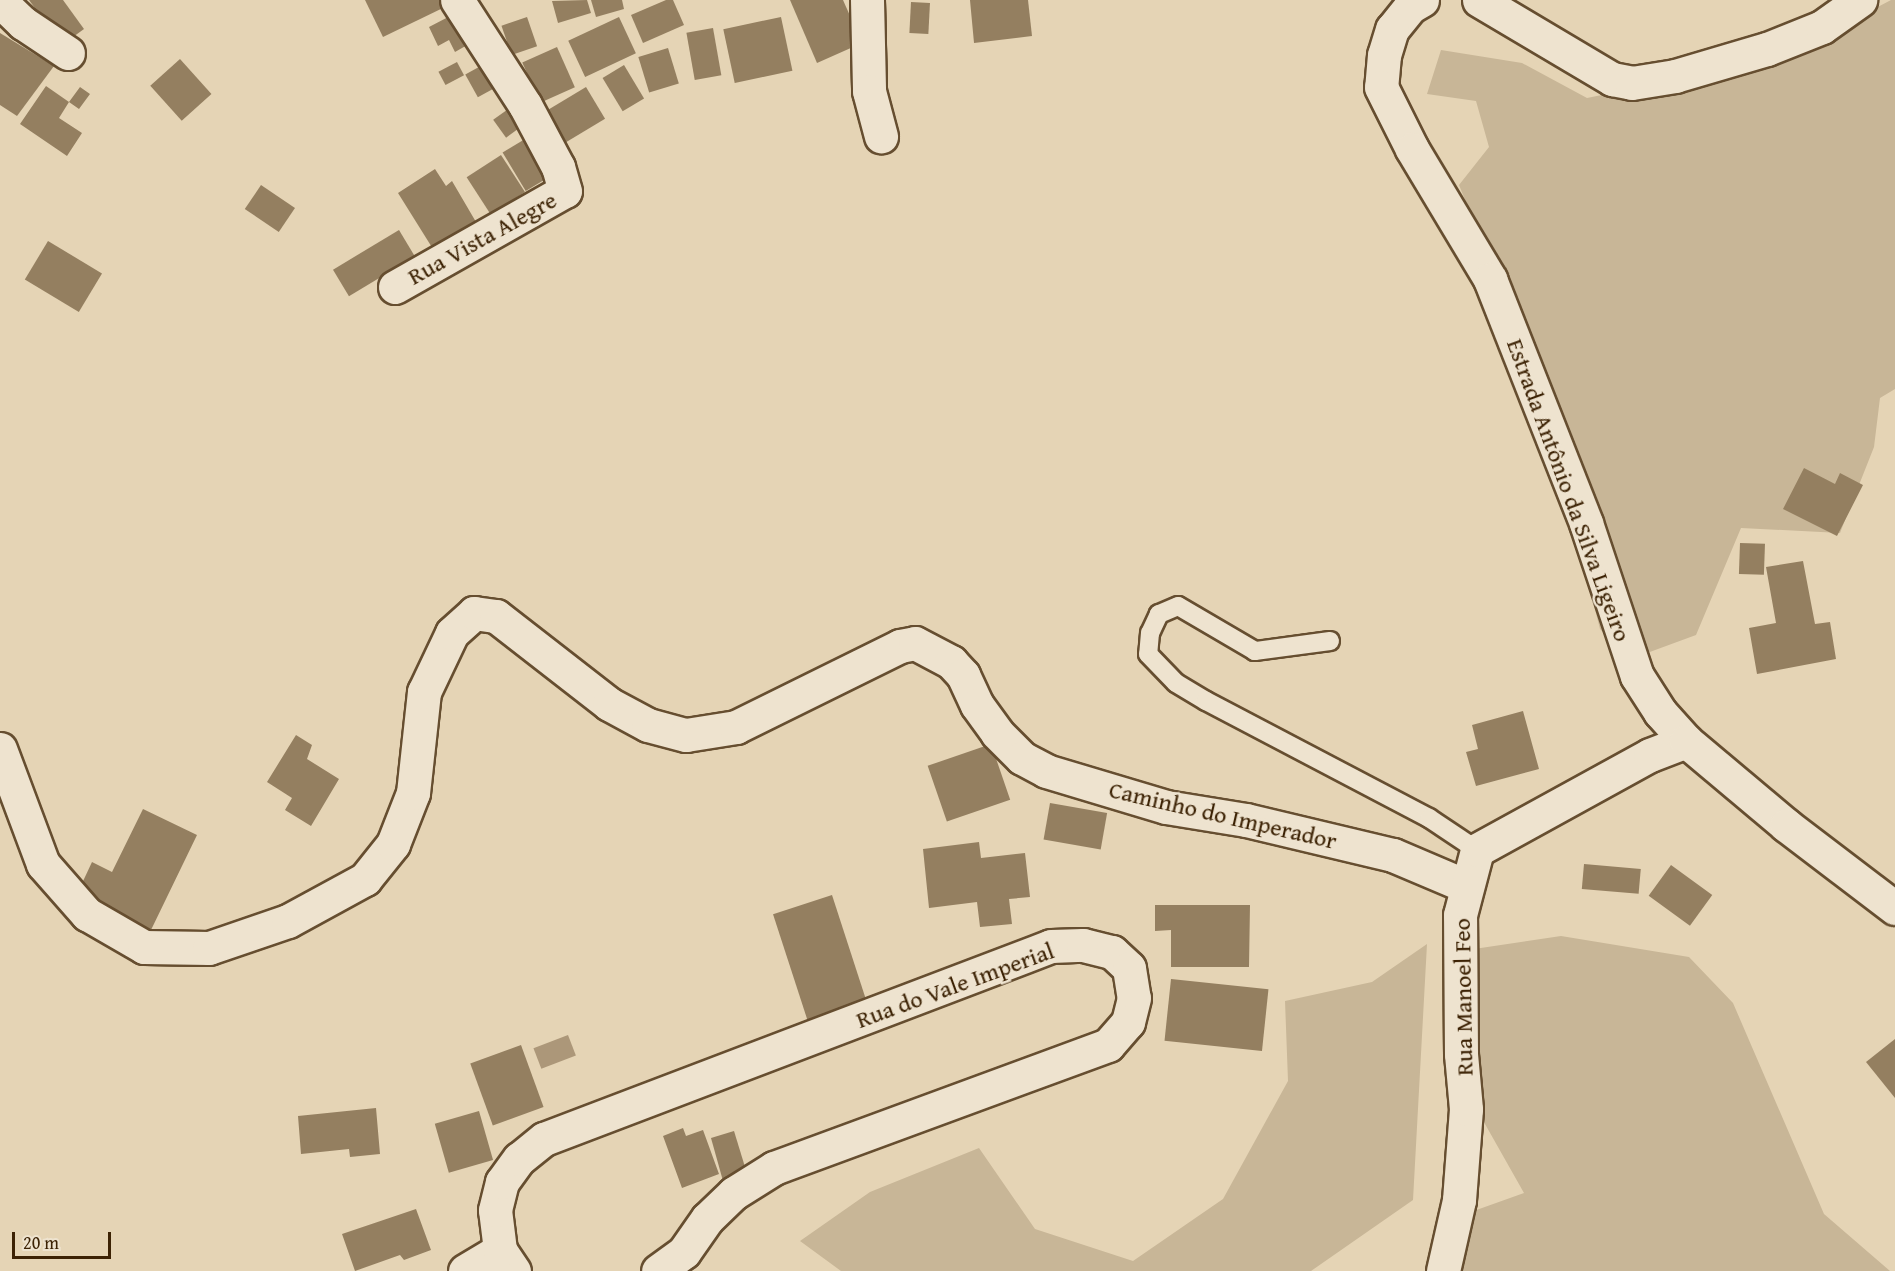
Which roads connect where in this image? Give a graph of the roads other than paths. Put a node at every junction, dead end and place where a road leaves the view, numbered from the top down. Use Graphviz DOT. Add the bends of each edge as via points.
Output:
graph roads {
  1 [pos="457,0"];
  2 [pos="867,0"];
  3 [pos="1422,0"];
  4 [pos="1479,0"];
  5 [pos="1860,0"];
  6 [pos="0,1"];
  7 [pos="68,54"];
  8 [pos="881,136"];
  9 [pos="395,287"];
  10 [pos="1330,641"];
  11 [pos="1686,741"];
  12 [pos="0,749"];
  13 [pos="1477,850"];
  14 [pos="1466,886"];
  15 [pos="1895,908"];
  16 [pos="507,1261"];
  17 [pos="465,1271"];
  18 [pos="658,1271"];
  19 [pos="1443,1271"];
  1 -- 9 [label="street, Rua Vista Alegre" via="525,105 558,167 565,191"];
  2 -- 8 [label="street" via="869,91"];
  3 -- 11 [label="street, Estrada Antônio da Silva Ligeiro" via="1410,7 1392,29 1384,55 1381,87 1412,149 1490,279 1586,523 1636,676"];
  4 -- 5 [label="street" via="1612,79 1632,83 1675,76 1767,49 1822,27"];
  6 -- 7 [label="street" via="23,23"];
  10 -- 13 [label="lane" via="1255,651 1178,606 1159,614 1150,633 1148,654 1176,682 1206,701 1429,818"];
  11 -- 13 [label="street" via="1650,755"];
  11 -- 15 [label="street, Estrada Antônio da Silva Ligeiro" via="1786,825"];
  12 -- 14 [label="street, Caminho do Imperador" via="43,864 87,914 144,947 209,948 288,921 365,879 393,844 413,793 424,692 452,633 474,613 496,616 609,704 648,725 686,735 736,727 900,646 915,643 951,663 963,675 997,733 1022,758 1046,771 1166,807 1246,820 1393,855"];
  13 -- 14 [label="street, Rua Manoel Feo"];
  14 -- 19 [label="street, Rua Manoel Feo" via="1458,954 1466,1109 1459,1200"];
  16 -- 17 [label="street, Rua do Vale Imperial"];
  16 -- 18 [label="street, Rua do Vale Imperial" via="495,1210 502,1182 519,1159 544,1138 1051,946 1083,945 1112,952 1129,969 1134,998 1128,1022 1108,1045 774,1168 734,1193 707,1219 684,1252"];
}
